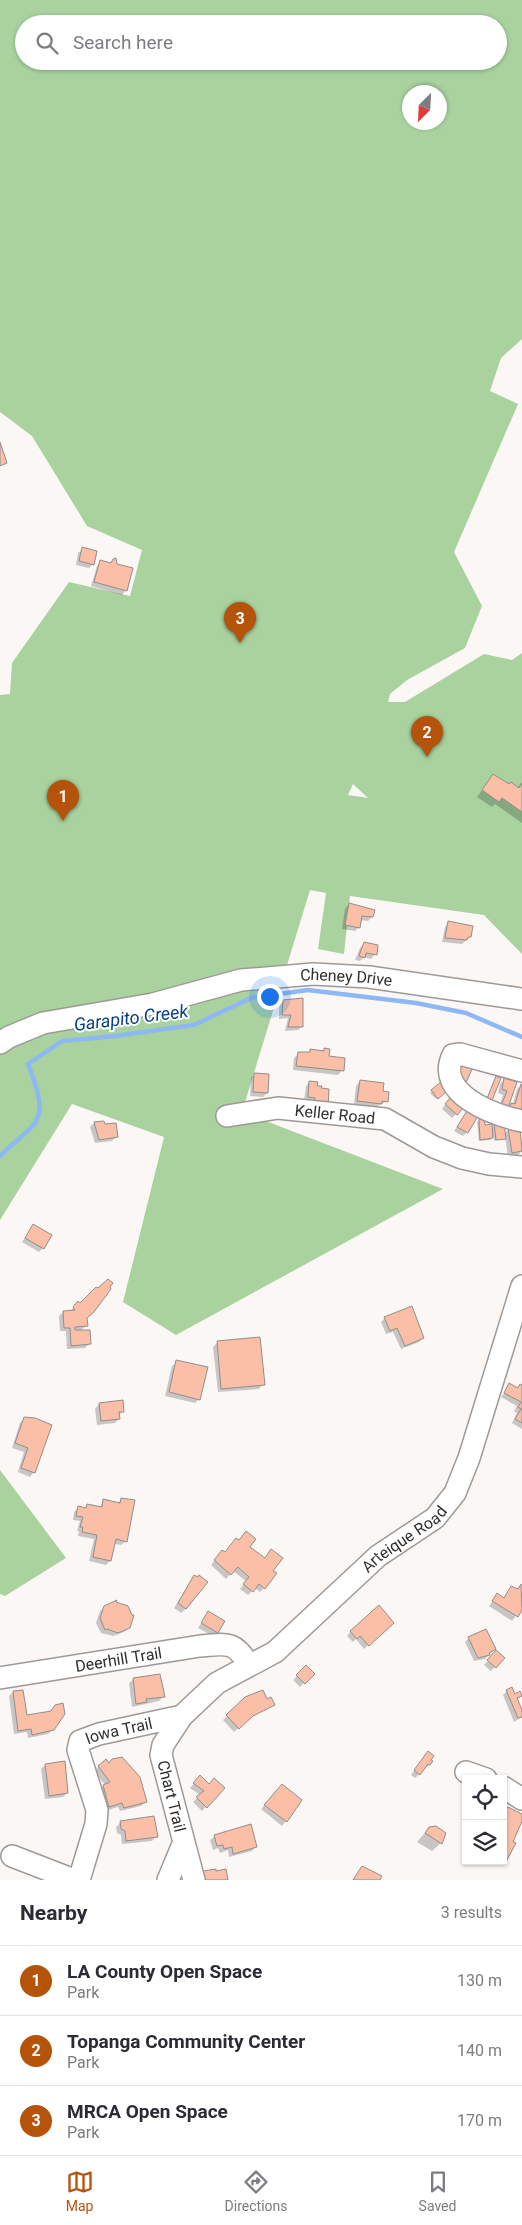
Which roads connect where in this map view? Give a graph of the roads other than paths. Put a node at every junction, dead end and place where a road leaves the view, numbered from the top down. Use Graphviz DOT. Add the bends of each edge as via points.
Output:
graph roads {
  1 [pos="522,999"];
  2 [pos="0,1043"];
  3 [pos="522,1071"];
  4 [pos="227,1116"];
  5 [pos="522,1121"];
  6 [pos="522,1167"];
  7 [pos="522,1286"];
  8 [pos="249,1665"];
  9 [pos="0,1678"];
  10 [pos="182,1716"];
  11 [pos="507,1790"];
  12 [pos="522,1799"];
  13 [pos="183,1844"];
  14 [pos="12,1856"];
  15 [pos="74,1880"];
  16 [pos="79,1880"];
  17 [pos="168,1880"];
  18 [pos="194,1880"];
  1 -- 2 [label="street, Cheney Drive" via="369,977 314,974 241,980 154,1004 43,1023 9,1036"];
  3 -- 5 [label="street" via="460,1054 453,1055 449,1064 452,1084 466,1096 483,1109"];
  4 -- 6 [label="street, Keller Road" via="278,1108 385,1119 434,1147 462,1158"];
  7 -- 8 [label="street, Arteique Road" via="469,1458 455,1493 435,1518 378,1556 275,1652"];
  8 -- 9 [label="street, Deerhill Trail" via="236,1647 229,1644"];
  8 -- 10 [label="street, Arteique Road" via="217,1683"];
  10 -- 13 [label="street, Chart Trail" via="163,1745 161,1755"];
  10 -- 16 [label="street, Iowa Trail" via="80,1741 78,1750 96,1810 96,1824"];
  11 -- 12 [label="street"];
  13 -- 17 [label="street"];
  13 -- 18 [label="street, Chart Trail"];
  14 -- 15 [label="street"];
}
